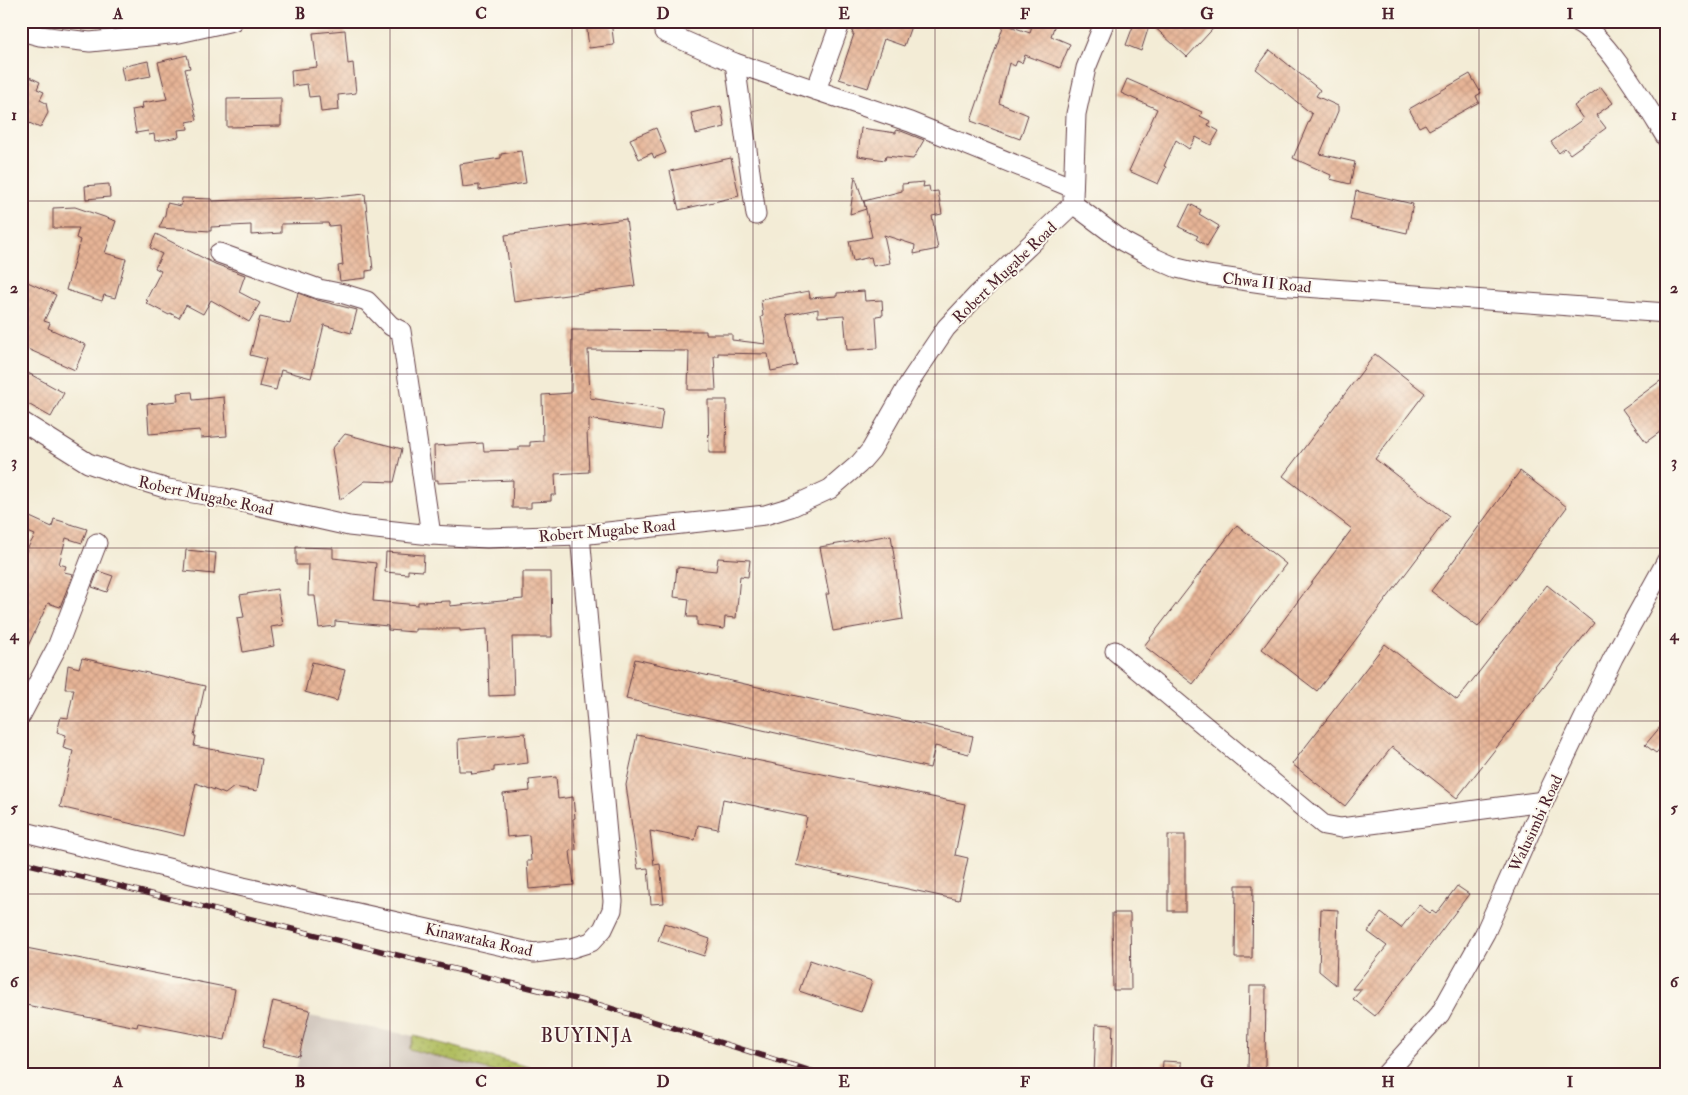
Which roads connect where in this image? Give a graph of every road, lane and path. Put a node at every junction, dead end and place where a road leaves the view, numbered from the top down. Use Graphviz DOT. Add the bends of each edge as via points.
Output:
graph roads {
  1 [pos="232,21"];
  2 [pos="841,21"];
  3 [pos="1105,21"];
  4 [pos="1575,21"];
  5 [pos="21,31"];
  6 [pos="664,32"];
  7 [pos="734,63"];
  8 [pos="816,90"];
  9 [pos="1667,138"];
  10 [pos="1073,196"];
  11 [pos="756,215"];
  12 [pos="219,253"];
  13 [pos="1667,312"];
  14 [pos="21,421"];
  15 [pos="431,535"];
  16 [pos="580,535"];
  17 [pos="97,543"];
  18 [pos="1667,560"];
  19 [pos="1115,651"];
  20 [pos="21,715"];
  21 [pos="1544,801"];
  22 [pos="21,831"];
  23 [pos="1386,1074"];
  1 -- 5 [label="street" via="179,33 90,42"];
  2 -- 8 [label="street"];
  3 -- 10 [label="street" via="1086,68 1076,114"];
  4 -- 9 [label="street" via="1601,43"];
  6 -- 7 [label="street, Chwa II Road"];
  7 -- 8 [label="street, Chwa II Road"];
  7 -- 11 [label="street"];
  8 -- 10 [label="street, Chwa II Road" via="910,122"];
  10 -- 13 [label="street, Chwa II Road" via="1124,242 1178,268 1207,275 1276,285"];
  10 -- 16 [label="street, Robert Mugabe Road" via="946,328 911,380 872,450 830,489 765,515"];
  12 -- 15 [label="street" via="319,289 367,301 391,326 401,331"];
  14 -- 15 [label="street, Robert Mugabe Road" via="88,463 168,489 349,526"];
  15 -- 16 [label="street, Robert Mugabe Road" via="487,538"];
  16 -- 22 [label="street, Kinawataka Road" via="613,901 603,929 591,942 534,953 243,887"];
  17 -- 20 [label="street" via="57,647"];
  18 -- 21 [label="street, Walusimbi Road" via="1613,658"];
  19 -- 21 [label="street" via="1324,826 1341,828"];
  21 -- 23 [label="street, Walusimbi Road" via="1485,933 1440,1014"];
}
